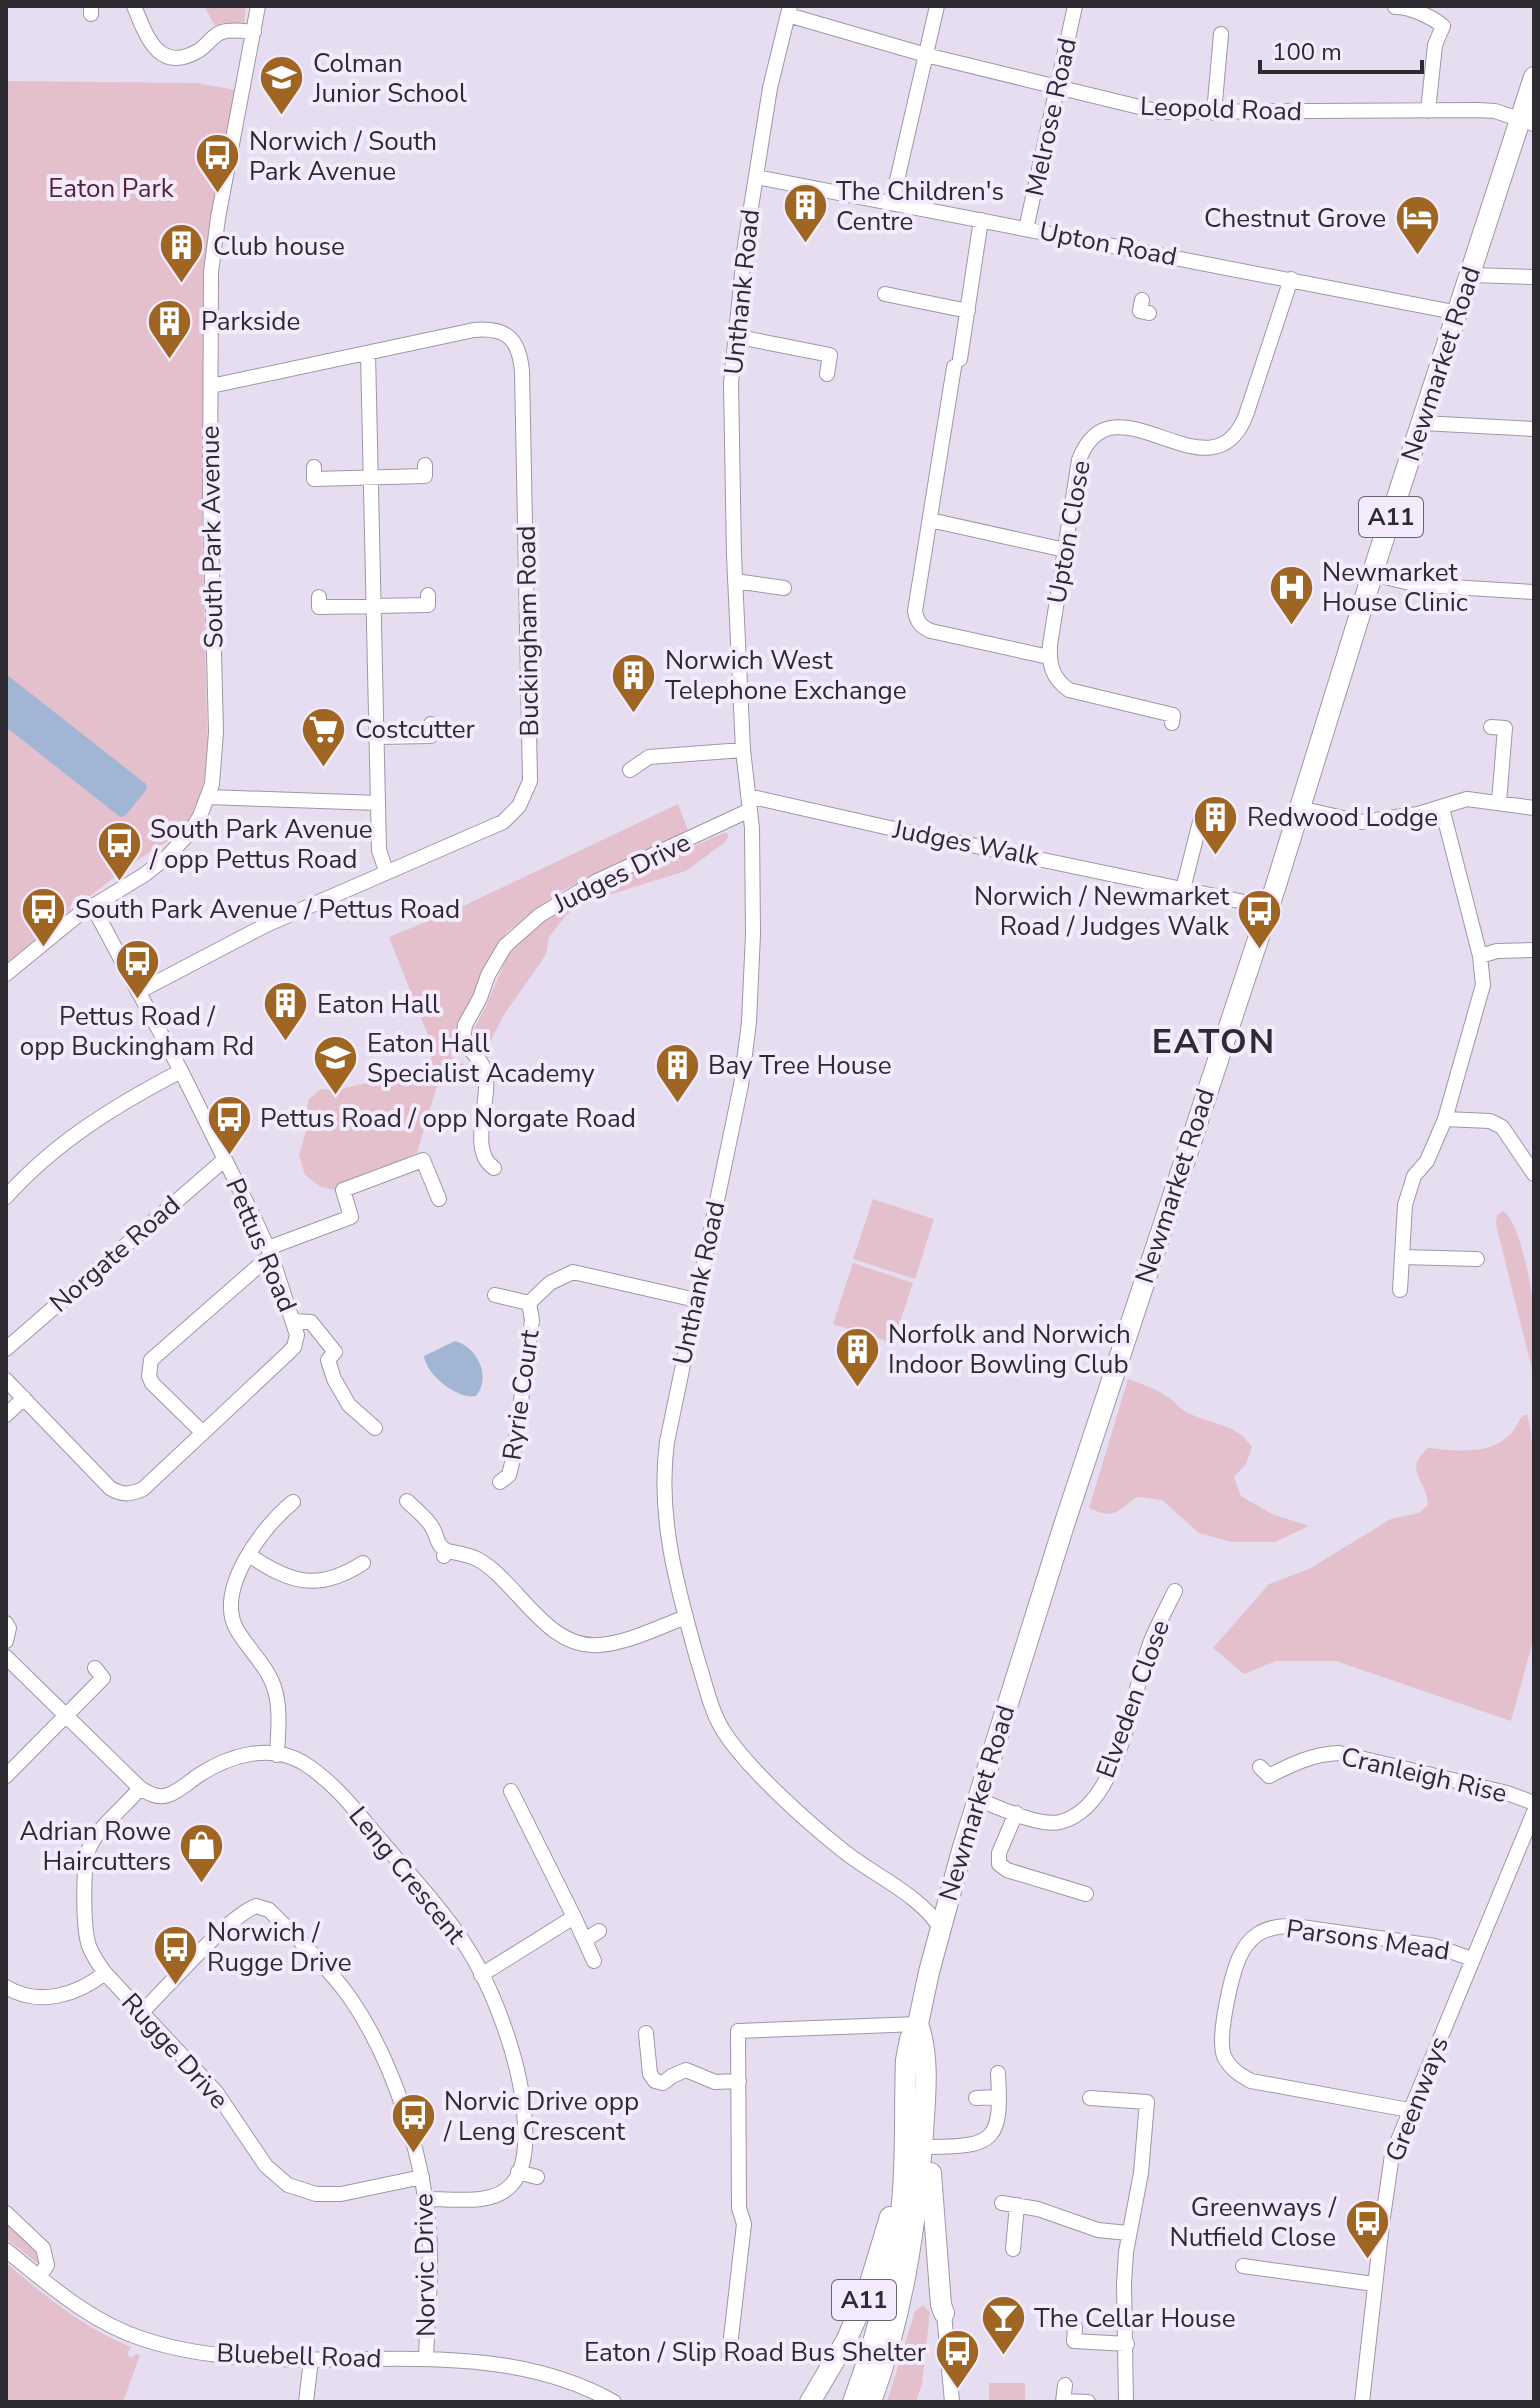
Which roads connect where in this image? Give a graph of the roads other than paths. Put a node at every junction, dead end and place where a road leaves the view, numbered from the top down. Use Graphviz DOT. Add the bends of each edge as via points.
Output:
graph roads {
  1 [pos="134,6"];
  2 [pos="258,6"];
  3 [pos="937,6"];
  4 [pos="1075,6"];
  5 [pos="1395,7"];
  6 [pos="789,10"];
  7 [pos="254,32"];
  8 [pos="1221,34"];
  9 [pos="926,55"];
  10 [pos="1534,77"];
  11 [pos="1057,88"];
  12 [pos="1428,111"];
  13 [pos="1214,113"];
  14 [pos="1527,122"];
  15 [pos="756,177"];
  16 [pos="892,202"];
  17 [pos="981,220"];
  18 [pos="1026,229"];
  19 [pos="1472,275"];
  20 [pos="1534,277"];
  21 [pos="1291,279"];
  22 [pos="885,294"];
  23 [pos="968,311"];
  24 [pos="1459,313"];
  25 [pos="734,336"];
  26 [pos="368,353"];
  27 [pos="827,374"];
  28 [pos="211,386"];
  29 [pos="1422,423"];
  30 [pos="1534,429"];
  31 [pos="425,475"];
  32 [pos="369,477"];
  33 [pos="314,479"];
  34 [pos="930,520"];
  35 [pos="1065,550"];
  36 [pos="1373,574"];
  37 [pos="735,581"];
  38 [pos="784,588"];
  39 [pos="1534,592"];
  40 [pos="428,605"];
  41 [pos="374,606"];
  42 [pos="319,608"];
  43 [pos="1049,657"];
  44 [pos="1173,715"];
  45 [pos="1505,728"];
  46 [pos="431,736"];
  47 [pos="377,737"];
  48 [pos="743,750"];
  49 [pos="630,770"];
  50 [pos="208,797"];
  51 [pos="1499,802"];
  52 [pos="378,803"];
  53 [pos="749,803"];
  54 [pos="1299,808"];
  55 [pos="1442,808"];
  56 [pos="1534,808"];
  57 [pos="1204,810"];
  58 [pos="386,871"];
  59 [pos="1183,889"];
  60 [pos="92,905"];
  61 [pos="1268,907"];
  62 [pos="1534,950"];
  63 [pos="1480,956"];
  64 [pos="6,974"];
  65 [pos="138,992"];
  66 [pos="181,1071"];
  67 [pos="1445,1119"];
  68 [pos="224,1160"];
  69 [pos="494,1168"];
  70 [pos="1534,1174"];
  71 [pos="6,1197"];
  72 [pos="439,1199"];
  73 [pos="270,1252"];
  74 [pos="1402,1257"];
  75 [pos="1477,1259"];
  76 [pos="1400,1290"];
  77 [pos="495,1295"];
  78 [pos="696,1300"];
  79 [pos="529,1303"];
  80 [pos="293,1321"];
  81 [pos="6,1349"];
  82 [pos="6,1380"];
  83 [pos="24,1398"];
  84 [pos="6,1415"];
  85 [pos="373,1420"];
  86 [pos="203,1433"];
  87 [pos="500,1482"];
  88 [pos="407,1501"];
  89 [pos="293,1502"];
  90 [pos="249,1555"];
  91 [pos="363,1563"];
  92 [pos="1175,1591"];
  93 [pos="686,1617"];
  94 [pos="6,1623"];
  95 [pos="6,1641"];
  96 [pos="6,1657"];
  97 [pos="104,1678"];
  98 [pos="66,1717"];
  99 [pos="277,1755"];
  100 [pos="1266,1775"];
  101 [pos="6,1776"];
  102 [pos="140,1788"];
  103 [pos="511,1791"];
  104 [pos="977,1799"];
  105 [pos="1534,1803"];
  106 [pos="1534,1812"];
  107 [pos="1016,1813"];
  108 [pos="1529,1837"];
  109 [pos="1086,1894"];
  110 [pos="907,1895"];
  111 [pos="948,1897"];
  112 [pos="574,1917"];
  113 [pos="940,1928"];
  114 [pos="599,1931"];
  115 [pos="585,1940"];
  116 [pos="1472,1959"];
  117 [pos="594,1961"];
  118 [pos="105,1973"];
  119 [pos="481,1975"];
  120 [pos="6,1987"];
  121 [pos="141,2013"];
  122 [pos="918,2024"];
  123 [pos="646,2033"];
  124 [pos="998,2073"];
  125 [pos="739,2081"];
  126 [pos="925,2097"];
  127 [pos="999,2097"];
  128 [pos="976,2098"];
  129 [pos="1090,2098"];
  130 [pos="1409,2110"];
  131 [pos="930,2147"];
  132 [pos="518,2172"];
  133 [pos="422,2177"];
  134 [pos="537,2177"];
  135 [pos="902,2192"];
  136 [pos="425,2199"];
  137 [pos="6,2213"];
  138 [pos="1128,2233"];
  139 [pos="1013,2249"];
  140 [pos="6,2250"];
  141 [pos="1243,2266"];
  142 [pos="39,2277"];
  143 [pos="1374,2284"];
  144 [pos="940,2318"];
  145 [pos="1074,2341"];
  146 [pos="1127,2344"];
  147 [pos="729,2355"];
  148 [pos="426,2359"];
  149 [pos="311,2360"];
  150 [pos="1065,2385"];
  151 [pos="306,2402"];
  152 [pos="614,2402"];
  153 [pos="810,2402"];
  154 [pos="853,2402"];
  155 [pos="871,2402"];
  156 [pos="952,2402"];
  157 [pos="1063,2402"];
  158 [pos="1088,2402"];
  159 [pos="1126,2402"];
  160 [pos="1362,2402"];
  1 -- 7 [label="street" via="150,43 173,58 193,53 225,31"];
  2 -- 7 [label="street, South Park Avenue"];
  3 -- 9 [label="street"];
  4 -- 11 [label="street, Melrose Road"];
  5 -- 12 [label="street" via="1443,26 1435,45"];
  6 -- 9 [label="street, Leopold Road"];
  6 -- 15 [label="street, Unthank Road"];
  7 -- 28 [label="street, South Park Avenue" via="214,243"];
  8 -- 13 [label="street"];
  9 -- 11 [label="street, Leopold Road"];
  9 -- 16 [label="street"];
  10 -- 14 [label="highway, Newmarket Road / A11"];
  11 -- 13 [label="street, Leopold Road" via="1160,112"];
  11 -- 18 [label="street, Melrose Road"];
  12 -- 13 [label="street, Leopold Road"];
  12 -- 14 [label="street, Leopold Road" via="1495,111"];
  14 -- 19 [label="highway, Newmarket Road / A11"];
  15 -- 16 [label="street, Upton Road"];
  15 -- 25 [label="street, Unthank Road"];
  16 -- 17 [label="street, Upton Road"];
  17 -- 18 [label="street, Upton Road"];
  17 -- 23 [label="street"];
  18 -- 21 [label="street, Upton Road" via="1149,260"];
  19 -- 20 [label="street"];
  19 -- 24 [label="highway, Newmarket Road / A11"];
  21 -- 24 [label="street, Upton Road"];
  21 -- 35 [label="street, Upton Close" via="1236,436 1207,448 1128,428 1102,430 1079,460"];
  22 -- 23 [label="street"];
  23 -- 34 [label="street"];
  24 -- 29 [label="highway, Newmarket Road / A11"];
  25 -- 27 [label="street" via="830,355"];
  25 -- 37 [label="street, Unthank Road"];
  26 -- 28 [label="street, Buckingham Road"];
  26 -- 32 [label="street"];
  26 -- 58 [label="street, Buckingham Road" via="490,329 516,345 522,371 530,781 519,806 503,822"];
  28 -- 50 [label="street, South Park Avenue" via="216,732"];
  29 -- 30 [label="street"];
  29 -- 36 [label="highway, Newmarket Road / A11"];
  31 -- 32 [label="street"];
  32 -- 33 [label="street"];
  32 -- 41 [label="street"];
  34 -- 35 [label="street"];
  34 -- 43 [label="street" via="915,611 923,628"];
  35 -- 43 [label="street, Upton Close"];
  36 -- 39 [label="street" via="1433,587"];
  36 -- 54 [label="highway, Newmarket Road / A11"];
  37 -- 38 [label="street"];
  37 -- 48 [label="street, Unthank Road"];
  40 -- 41 [label="street"];
  41 -- 42 [label="street"];
  41 -- 47 [label="street"];
  43 -- 44 [label="street" via="1055,678 1069,690"];
  45 -- 51 [label="street"];
  46 -- 47 [label="street"];
  47 -- 52 [label="street"];
  48 -- 49 [label="street" via="647,752"];
  48 -- 53 [label="street, Unthank Road"];
  50 -- 52 [label="street"];
  50 -- 60 [label="street, South Park Avenue" via="191,831 167,857"];
  51 -- 55 [label="street" via="1467,799"];
  51 -- 56 [label="street"];
  52 -- 58 [label="street" via="379,850"];
  53 -- 59 [label="street, Judges Walk"];
  53 -- 69 [label="street, Judges Drive" via="568,896 505,946 465,1025 463,1041 485,1072 481,1144"];
  53 -- 78 [label="street, Unthank Road" via="749,1022"];
  54 -- 55 [label="street" via="1361,822"];
  54 -- 61 [label="highway, Newmarket Road / A11"];
  55 -- 63 [label="street"];
  57 -- 59 [label="street"];
  58 -- 65 [label="street, Buckingham Road" via="266,925"];
  59 -- 61 [label="street, Judges Walk"];
  60 -- 64 [label="street, South Park Avenue"];
  60 -- 65 [label="street, Pettus Road"];
  61 -- 104 [label="highway, Newmarket Road / A11"];
  62 -- 63 [label="street"];
  63 -- 67 [label="street" via="1483,985"];
  65 -- 66 [label="street, Pettus Road"];
  66 -- 68 [label="street, Pettus Road"];
  66 -- 71 [label="street" via="81,1129"];
  67 -- 70 [label="street" via="1490,1121 1502,1127"];
  67 -- 74 [label="street" via="1427,1161 1414,1176 1405,1205"];
  68 -- 73 [label="street, Pettus Road"];
  68 -- 81 [label="street, Norgate Road"];
  72 -- 73 [label="street" via="423,1160 343,1190 351,1217"];
  73 -- 80 [label="street, Pettus Road"];
  73 -- 86 [label="street" via="151,1360 152,1383"];
  74 -- 75 [label="street" via="1461,1266"];
  74 -- 76 [label="street"];
  77 -- 79 [label="street, Ryrie Court"];
  78 -- 79 [label="street, Ryrie Court" via="573,1272"];
  78 -- 93 [label="street, Unthank Road" via="663,1481 666,1527"];
  79 -- 87 [label="street, Ryrie Court" via="532,1320 513,1459 509,1475"];
  80 -- 85 [label="street" via="311,1322 335,1352 328,1360 349,1405"];
  80 -- 86 [label="street, Pettus Road" via="294,1347"];
  82 -- 83 [label="street, Pettus Road"];
  83 -- 84 [label="street"];
  83 -- 86 [label="street, Pettus Road" via="120,1494 143,1489"];
  88 -- 93 [label="street" via="433,1529 438,1549 479,1560 555,1630 583,1645 624,1640"];
  89 -- 90 [label="street"];
  90 -- 91 [label="street" via="304,1581 340,1576"];
  90 -- 99 [label="street" via="236,1579 230,1613 275,1689"];
  92 -- 107 [label="street, Elveden Close" via="1161,1602 1124,1734 1094,1798 1059,1823"];
  93 -- 110 [label="street, Unthank Road" via="714,1710 730,1740 839,1848"];
  94 -- 95 [label="street"];
  96 -- 98 [label="street"];
  97 -- 98 [label="street"];
  98 -- 101 [label="street"];
  98 -- 102 [label="street"];
  99 -- 102 [label="street, Leng Crescent" via="240,1755 168,1795"];
  99 -- 119 [label="street, Leng Crescent" via="298,1760 336,1788 454,1929"];
  100 -- 105 [label="street, Cranleigh Rise" via="1302,1759 1339,1753"];
  102 -- 118 [label="street, Rugge Drive" via="95,1839 88,1856 84,1915 92,1954"];
  103 -- 112 [label="street"];
  104 -- 107 [label="street, Elveden Close"];
  104 -- 111 [label="highway, Newmarket Road / A11"];
  106 -- 108 [label="street, Greenways"];
  107 -- 109 [label="street" via="999,1864"];
  108 -- 116 [label="street, Greenways"];
  110 -- 111 [label="street" via="928,1901"];
  110 -- 113 [label="street, Unthank Road" via="929,1911"];
  111 -- 113 [label="highway, Newmarket Road / A11"];
  112 -- 115 [label="street"];
  112 -- 119 [label="street"];
  113 -- 122 [label="highway, Newmarket Road / A11"];
  114 -- 115 [label="street"];
  115 -- 117 [label="street"];
  116 -- 130 [label="street, Greenways"];
  116 -- 130 [label="street, Parsons Mead" via="1435,1946 1276,1926 1257,1934 1238,1959 1221,2039 1234,2071 1251,2081"];
  118 -- 120 [label="street" via="64,1996 27,1995"];
  118 -- 121 [label="street, Rugge Drive"];
  119 -- 132 [label="street, Leng Crescent" via="505,2029 520,2084 525,2139"];
  121 -- 133 [label="street, Rugge Drive" via="216,2092 266,2166 288,2185 316,2194 341,2194"];
  121 -- 133 [label="street, Norvic Drive" via="247,1909 269,1910 328,1970 359,2012 401,2104"];
  122 -- 125 [label="street" via="738,2031"];
  122 -- 126 [label="highway, Newmarket Road / A11"];
  122 -- 135 [label="highway, Newmarket Road / A11" via="906,2060"];
  123 -- 125 [label="street" via="655,2081 663,2083 686,2070 715,2082"];
  124 -- 127 [label="street"];
  125 -- 147 [label="street" via="739,2208 744,2224"];
  126 -- 131 [label="highway"];
  126 -- 155 [label="highway, Newmarket Road / A11" via="906,2283"];
  127 -- 128 [label="street"];
  127 -- 131 [label="street" via="1000,2115 994,2131 983,2140 962,2147"];
  129 -- 138 [label="street" via="1152,2103"];
  130 -- 143 [label="street, Greenways" via="1392,2155"];
  131 -- 144 [label="highway"];
  132 -- 134 [label="street"];
  132 -- 136 [label="street" via="513,2183 489,2197"];
  133 -- 136 [label="street, Norvic Drive"];
  135 -- 153 [label="highway, A11" via="866,2296"];
  135 -- 154 [label="highway, Newmarket Road / A11" via="884,2300"];
  136 -- 148 [label="street, Norvic Drive" via="430,2246"];
  137 -- 142 [label="street" via="46,2254 47,2265"];
  138 -- 139 [label="street" via="1098,2230 1010,2204"];
  138 -- 146 [label="street"];
  140 -- 142 [label="street, Bluebell Road"];
  141 -- 143 [label="street"];
  142 -- 149 [label="street, Bluebell Road" via="86,2312 141,2339 225,2355"];
  143 -- 160 [label="street, Greenways"];
  144 -- 156 [label="street"];
  145 -- 146 [label="street"];
  146 -- 159 [label="street"];
  148 -- 149 [label="street, Bluebell Road"];
  148 -- 152 [label="street, Bluebell Road" via="535,2372"];
  149 -- 151 [label="street"];
  150 -- 157 [label="street"];
  157 -- 158 [label="street"];
}
